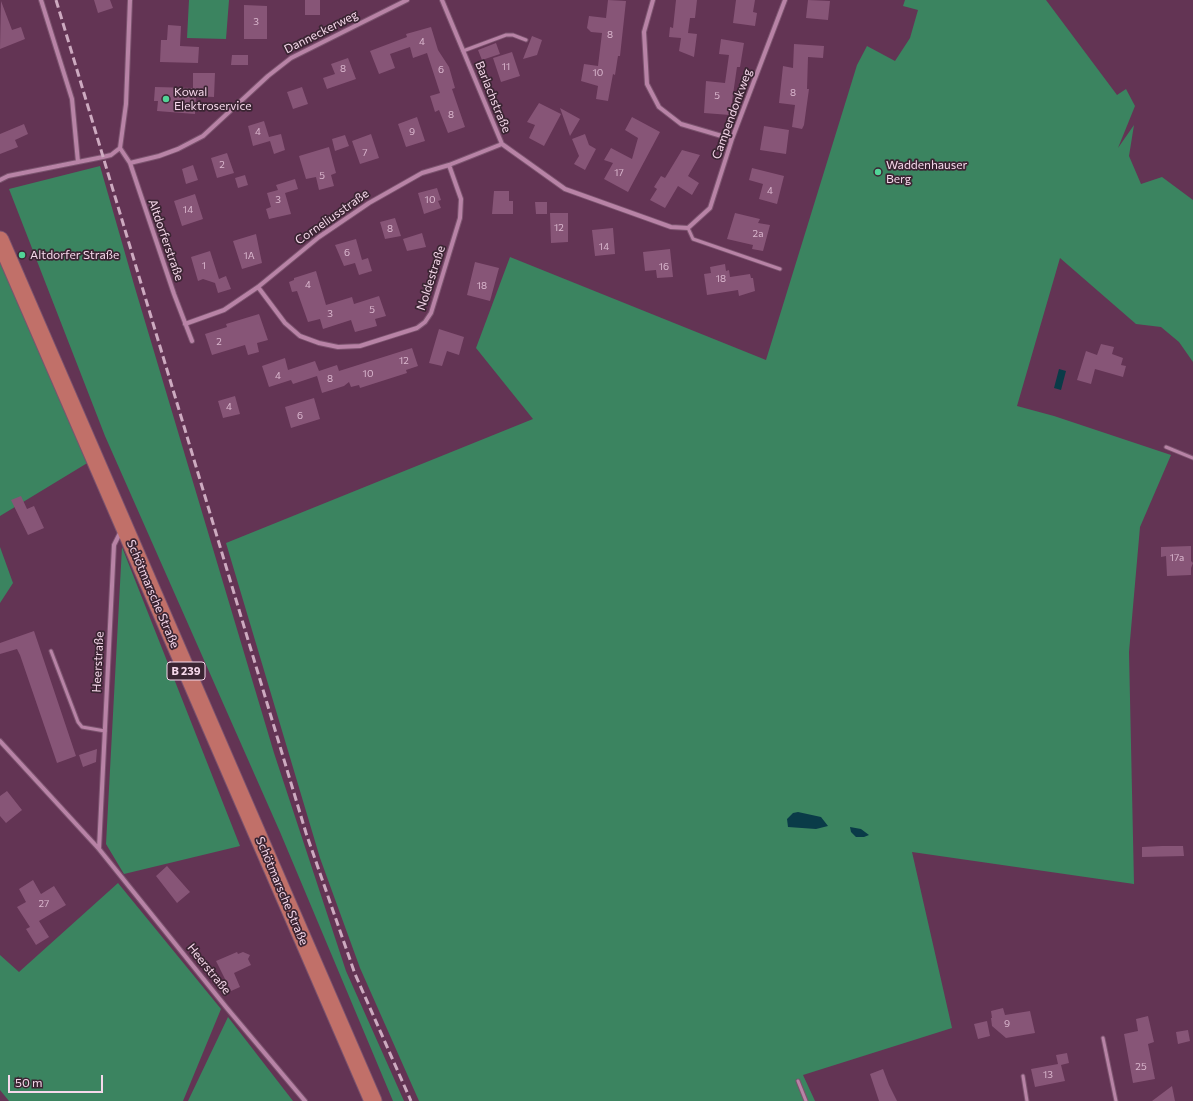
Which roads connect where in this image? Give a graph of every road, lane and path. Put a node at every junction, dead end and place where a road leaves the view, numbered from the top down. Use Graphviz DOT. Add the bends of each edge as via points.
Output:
graph roads {
  1 [pos="41,0"];
  2 [pos="130,0"];
  3 [pos="407,0"];
  4 [pos="442,0"];
  5 [pos="653,0"];
  6 [pos="785,0"];
  7 [pos="526,40"];
  8 [pos="463,51"];
  9 [pos="732,140"];
  10 [pos="502,144"];
  11 [pos="120,148"];
  12 [pos="78,162"];
  13 [pos="130,163"];
  14 [pos="449,165"];
  15 [pos="0,180"];
  16 [pos="688,228"];
  17 [pos="0,240"];
  18 [pos="780,269"];
  19 [pos="258,287"];
  20 [pos="185,324"];
  21 [pos="192,340"];
  22 [pos="1166,447"];
  23 [pos="1193,458"];
  24 [pos="124,526"];
  25 [pos="51,651"];
  26 [pos="105,731"];
  27 [pos="0,741"];
  28 [pos="99,849"];
  29 [pos="1103,1038"];
  30 [pos="1022,1076"];
  31 [pos="798,1081"];
  32 [pos="305,1101"];
  33 [pos="373,1101"];
  34 [pos="806,1101"];
  35 [pos="1027,1101"];
  36 [pos="1116,1101"];
  1 -- 12 [label="street" via="72,99"];
  2 -- 11 [label="street" via="126,104"];
  3 -- 13 [label="street, Danneckerweg" via="291,58 203,136 178,149"];
  4 -- 8 [label="street, Barlachstraße"];
  5 -- 9 [label="street" via="644,32 647,84 659,107 681,124"];
  6 -- 9 [label="street, Campendonkweg"];
  7 -- 8 [label="lane" via="506,35"];
  8 -- 10 [label="street, Barlachstraße"];
  9 -- 16 [label="street, Campendonkweg" via="710,208"];
  10 -- 14 [label="street, Corneliusstraße"];
  10 -- 16 [label="street, Barlachstraße" via="565,190 671,227"];
  11 -- 12 [label="street" via="111,155"];
  11 -- 13 [label="street, Altdorferstraße"];
  12 -- 15 [label="street" via="8,176"];
  13 -- 20 [label="street, Altdorferstraße"];
  14 -- 19 [label="street, Corneliusstraße" via="422,173 352,213"];
  14 -- 19 [label="street, Noldestraße" via="461,198 460,218 431,313 417,328 360,346 338,348 319,344 300,336 285,323"];
  16 -- 18 [label="lane" via="693,240"];
  17 -- 24 [label="main road, Schötmarsche Straße / B 239"];
  19 -- 20 [label="street, Corneliusstraße" via="224,310"];
  20 -- 21 [label="street, Altdorferstraße"];
  22 -- 23 [label="lane"];
  24 -- 26 [label="street, Heerstraße" via="114,545"];
  24 -- 33 [label="main road, Schötmarsche Straße / B 239"];
  25 -- 26 [label="lane" via="78,722 82,727"];
  26 -- 28 [label="street, Heerstraße"];
  27 -- 28 [label="street, Heerstraße"];
  28 -- 32 [label="street, Heerstraße"];
  29 -- 36 [label="lane"];
  30 -- 35 [label="lane"];
  31 -- 34 [label="lane"];
}
